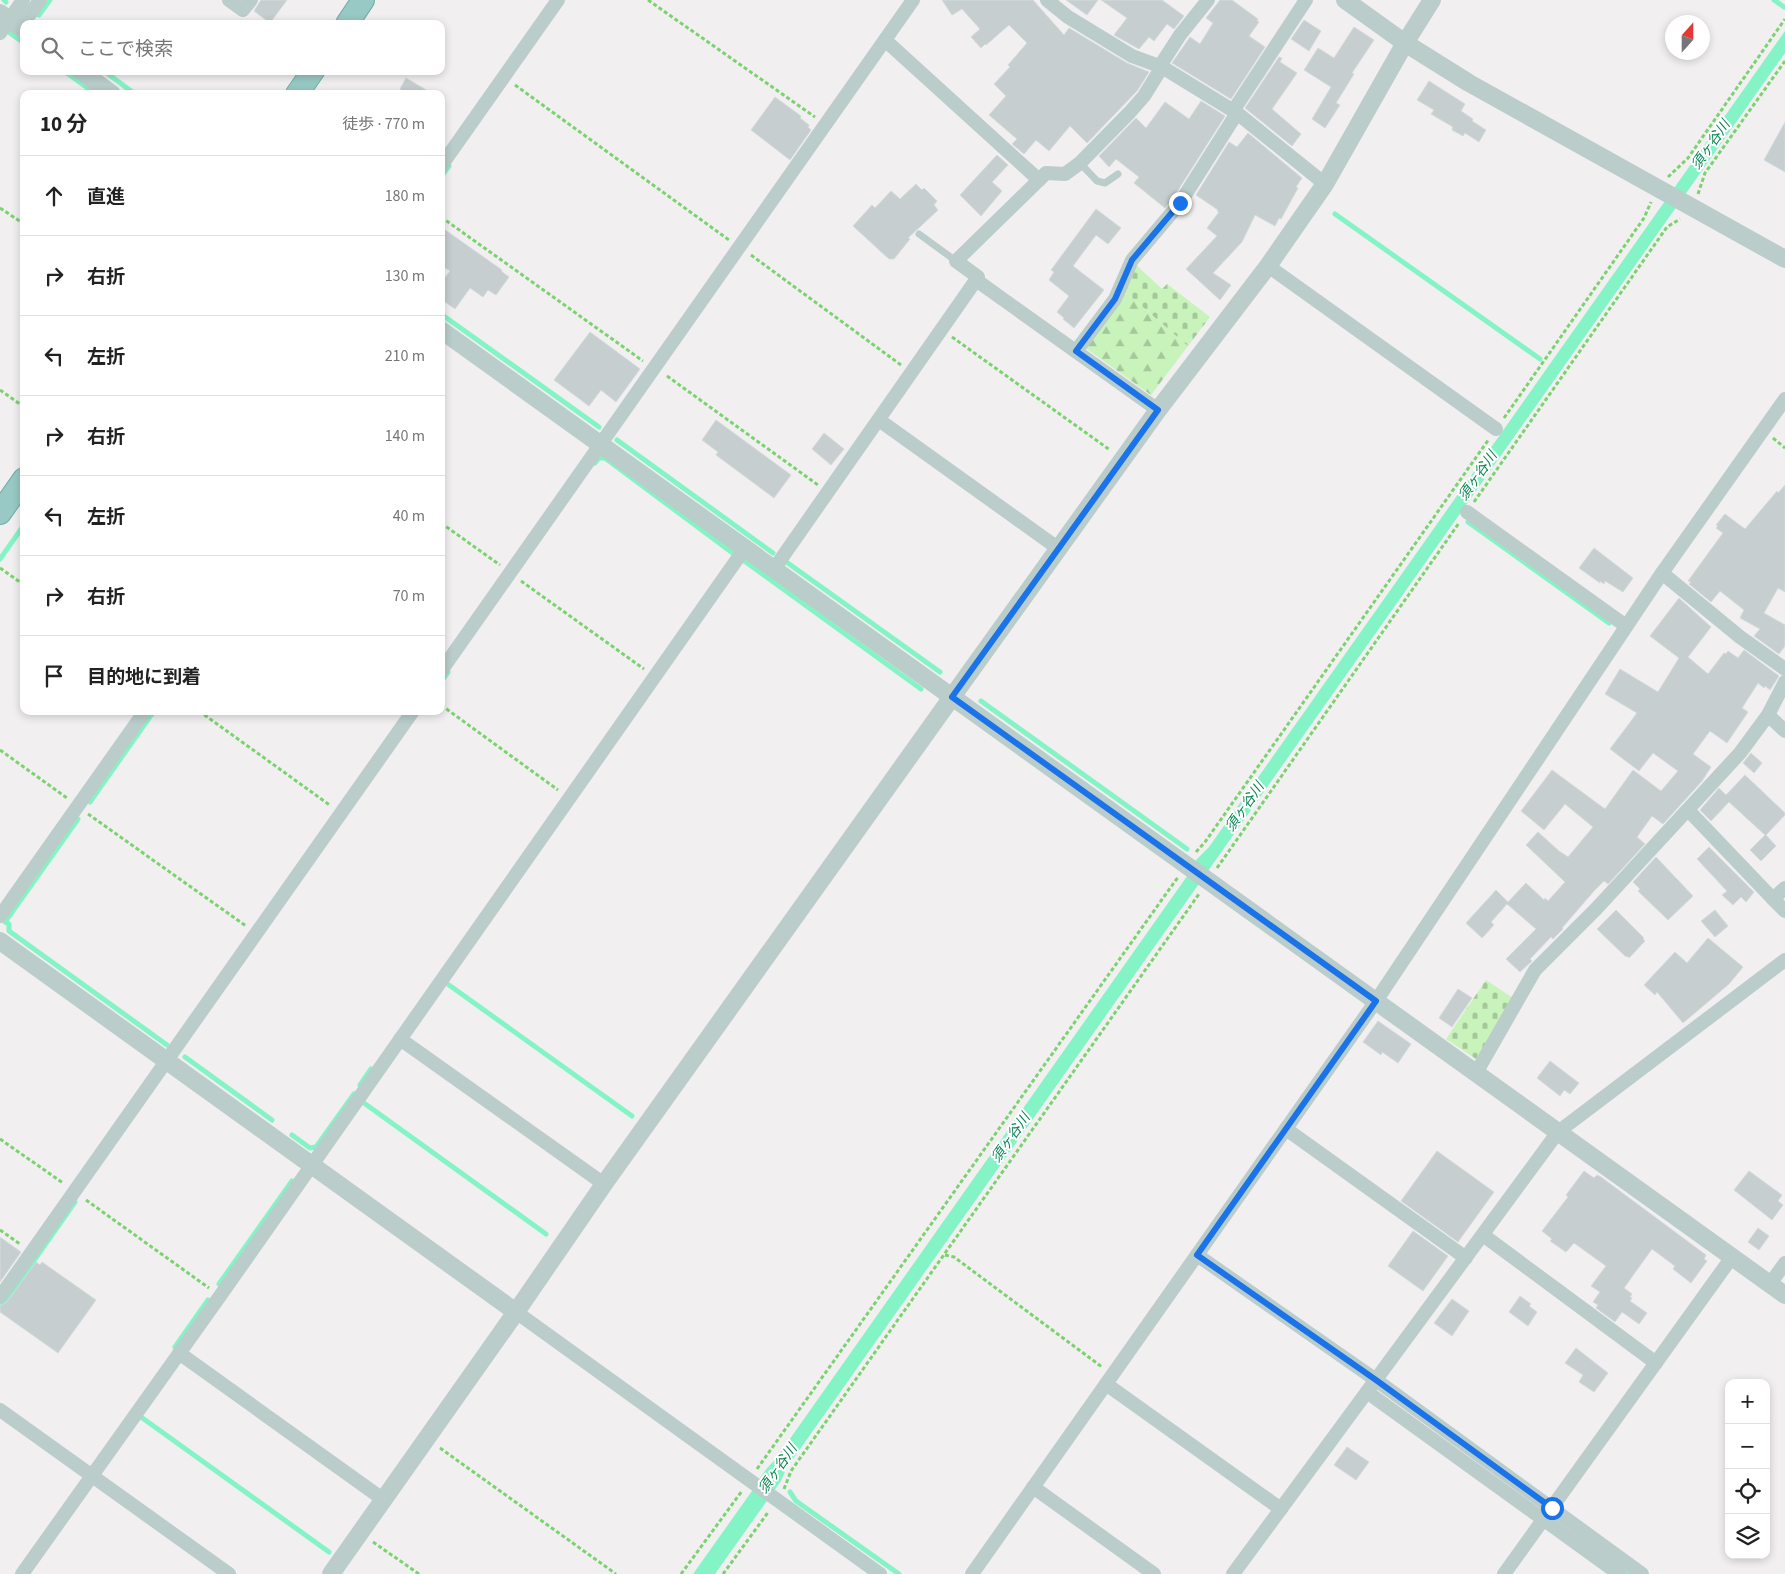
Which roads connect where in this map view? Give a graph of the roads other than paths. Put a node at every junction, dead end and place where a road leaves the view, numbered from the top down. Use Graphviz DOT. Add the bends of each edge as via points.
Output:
graph roads {
  1 [pos="23,0"];
  2 [pos="40,0"];
  3 [pos="228,0"];
  4 [pos="251,0"];
  5 [pos="363,0"];
  6 [pos="558,0"];
  7 [pos="913,0"];
  8 [pos="1208,0"];
  9 [pos="1306,0"];
  10 [pos="1345,0"];
  11 [pos="1432,0"];
  12 [pos="1055,2"];
  13 [pos="349,20"];
  14 [pos="11,25"];
  15 [pos="885,40"];
  16 [pos="1405,44"];
  17 [pos="1161,67"];
  18 [pos="86,75"];
  19 [pos="310,75"];
  20 [pos="107,90"];
  21 [pos="300,90"];
  22 [pos="1235,112"];
  23 [pos="445,160"];
  24 [pos="1080,163"];
  25 [pos="1118,174"];
  26 [pos="1039,180"];
  27 [pos="1325,184"];
  28 [pos="919,234"];
  29 [pos="1785,259"];
  30 [pos="956,261"];
  31 [pos="1268,266"];
  32 [pos="976,280"];
  33 [pos="445,333"];
  34 [pos="1076,351"];
  35 [pos="1785,399"];
  36 [pos="1158,410"];
  37 [pos="879,420"];
  38 [pos="1496,429"];
  39 [pos="600,444"];
  40 [pos="20,485"];
  41 [pos="1467,512"];
  42 [pos="0,513"];
  43 [pos="745,548"];
  44 [pos="1059,548"];
  45 [pos="774,569"];
  46 [pos="1662,573"];
  47 [pos="1626,626"];
  48 [pos="445,665"];
  49 [pos="1785,669"];
  50 [pos="1785,682"];
  51 [pos="952,697"];
  52 [pos="142,715"];
  53 [pos="410,715"];
  54 [pos="1768,715"];
  55 [pos="1785,731"];
  56 [pos="1688,810"];
  57 [pos="1785,888"];
  58 [pos="1773,899"];
  59 [pos="1785,911"];
  60 [pos="0,916"];
  61 [pos="0,941"];
  62 [pos="1785,960"];
  63 [pos="1376,1001"];
  64 [pos="400,1039"];
  65 [pos="167,1061"];
  66 [pos="1476,1073"];
  67 [pos="1286,1129"];
  68 [pos="1558,1132"];
  69 [pos="312,1165"];
  70 [pos="604,1184"];
  71 [pos="1482,1235"];
  72 [pos="1197,1255"];
  73 [pos="1732,1257"];
  74 [pos="1466,1258"];
  75 [pos="1785,1263"];
  76 [pos="1770,1284"];
  77 [pos="1785,1295"];
  78 [pos="0,1297"];
  79 [pos="516,1312"];
  80 [pos="179,1353"];
  81 [pos="1656,1363"];
  82 [pos="1110,1379"];
  83 [pos="1376,1380"];
  84 [pos="1367,1392"];
  85 [pos="0,1410"];
  86 [pos="92,1476"];
  87 [pos="1033,1487"];
  88 [pos="384,1500"];
  89 [pos="1281,1509"];
  90 [pos="1548,1514"];
  91 [pos="22,1574"];
  92 [pos="229,1574"];
  93 [pos="332,1574"];
  94 [pos="880,1574"];
  95 [pos="972,1574"];
  96 [pos="1154,1574"];
  97 [pos="1233,1574"];
  98 [pos="1504,1574"];
  99 [pos="1619,1574"];
  100 [pos="1642,1574"];
  1 -- 14 [label="street"];
  2 -- 14 [label="street"];
  3 -- 4 [label="street" via="243,10"];
  5 -- 13 [label="highway"];
  6 -- 23 [label="street"];
  7 -- 15 [label="street"];
  8 -- 17 [label="street" via="1180,35"];
  9 -- 22 [label="street"];
  10 -- 16 [label="street"];
  11 -- 16 [label="street"];
  12 -- 17 [label="street" via="1068,17 1132,56"];
  15 -- 26 [label="street"];
  15 -- 39 [label="street"];
  16 -- 27 [label="street"];
  16 -- 29 [label="street"];
  17 -- 22 [label="street"];
  17 -- 24 [label="street" via="1144,96"];
  18 -- 20 [label="street"];
  19 -- 21 [label="highway"];
  22 -- 27 [label="street"];
  22 -- 34 [label="street" via="1180,203 1132,260 1115,299"];
  24 -- 25 [label="lane" via="1105,183"];
  24 -- 26 [label="street" via="1065,174 1046,173"];
  26 -- 30 [label="street"];
  27 -- 31 [label="street"];
  28 -- 30 [label="lane"];
  30 -- 32 [label="street" via="978,278"];
  31 -- 36 [label="street"];
  31 -- 38 [label="street"];
  32 -- 34 [label="street"];
  32 -- 37 [label="street"];
  33 -- 39 [label="street"];
  34 -- 36 [label="street"];
  35 -- 46 [label="street"];
  36 -- 44 [label="street"];
  37 -- 44 [label="street"];
  37 -- 45 [label="street"];
  39 -- 43 [label="street"];
  39 -- 48 [label="street"];
  40 -- 42 [label="highway"];
  41 -- 47 [label="street"];
  43 -- 45 [label="street"];
  43 -- 64 [label="street"];
  44 -- 51 [label="street"];
  45 -- 51 [label="street"];
  46 -- 47 [label="street"];
  46 -- 49 [label="street" via="1740,638"];
  47 -- 63 [label="street"];
  50 -- 54 [label="street"];
  51 -- 63 [label="street"];
  51 -- 70 [label="street"];
  52 -- 60 [label="street"];
  53 -- 65 [label="street"];
  54 -- 55 [label="street"];
  54 -- 56 [label="street" via="1740,753"];
  56 -- 58 [label="street"];
  56 -- 66 [label="street" via="1534,970"];
  57 -- 58 [label="street"];
  58 -- 59 [label="street"];
  61 -- 65 [label="street"];
  62 -- 68 [label="street"];
  63 -- 66 [label="street"];
  63 -- 67 [label="street"];
  64 -- 69 [label="street"];
  64 -- 70 [label="street"];
  65 -- 69 [label="street"];
  65 -- 78 [label="street"];
  66 -- 68 [label="street"];
  67 -- 72 [label="street"];
  67 -- 74 [label="street"];
  68 -- 71 [label="street"];
  68 -- 73 [label="street"];
  69 -- 79 [label="street"];
  69 -- 80 [label="street"];
  70 -- 79 [label="street"];
  71 -- 74 [label="street"];
  71 -- 81 [label="street"];
  72 -- 82 [label="street"];
  72 -- 83 [label="street"];
  73 -- 76 [label="street"];
  73 -- 81 [label="street"];
  74 -- 83 [label="street"];
  75 -- 76 [label="street"];
  76 -- 77 [label="street"];
  79 -- 88 [label="street"];
  79 -- 94 [label="street"];
  80 -- 86 [label="street"];
  80 -- 88 [label="street"];
  81 -- 90 [label="street"];
  82 -- 87 [label="street"];
  82 -- 89 [label="street"];
  83 -- 84 [label="street"];
  83 -- 90 [label="street"];
  84 -- 89 [label="street"];
  84 -- 90 [label="street"];
  85 -- 86 [label="street"];
  86 -- 91 [label="street"];
  86 -- 92 [label="street"];
  87 -- 95 [label="street"];
  87 -- 96 [label="street"];
  88 -- 93 [label="street"];
  89 -- 97 [label="street"];
  90 -- 98 [label="street"];
  90 -- 99 [label="street"];
  90 -- 100 [label="street"];
}
